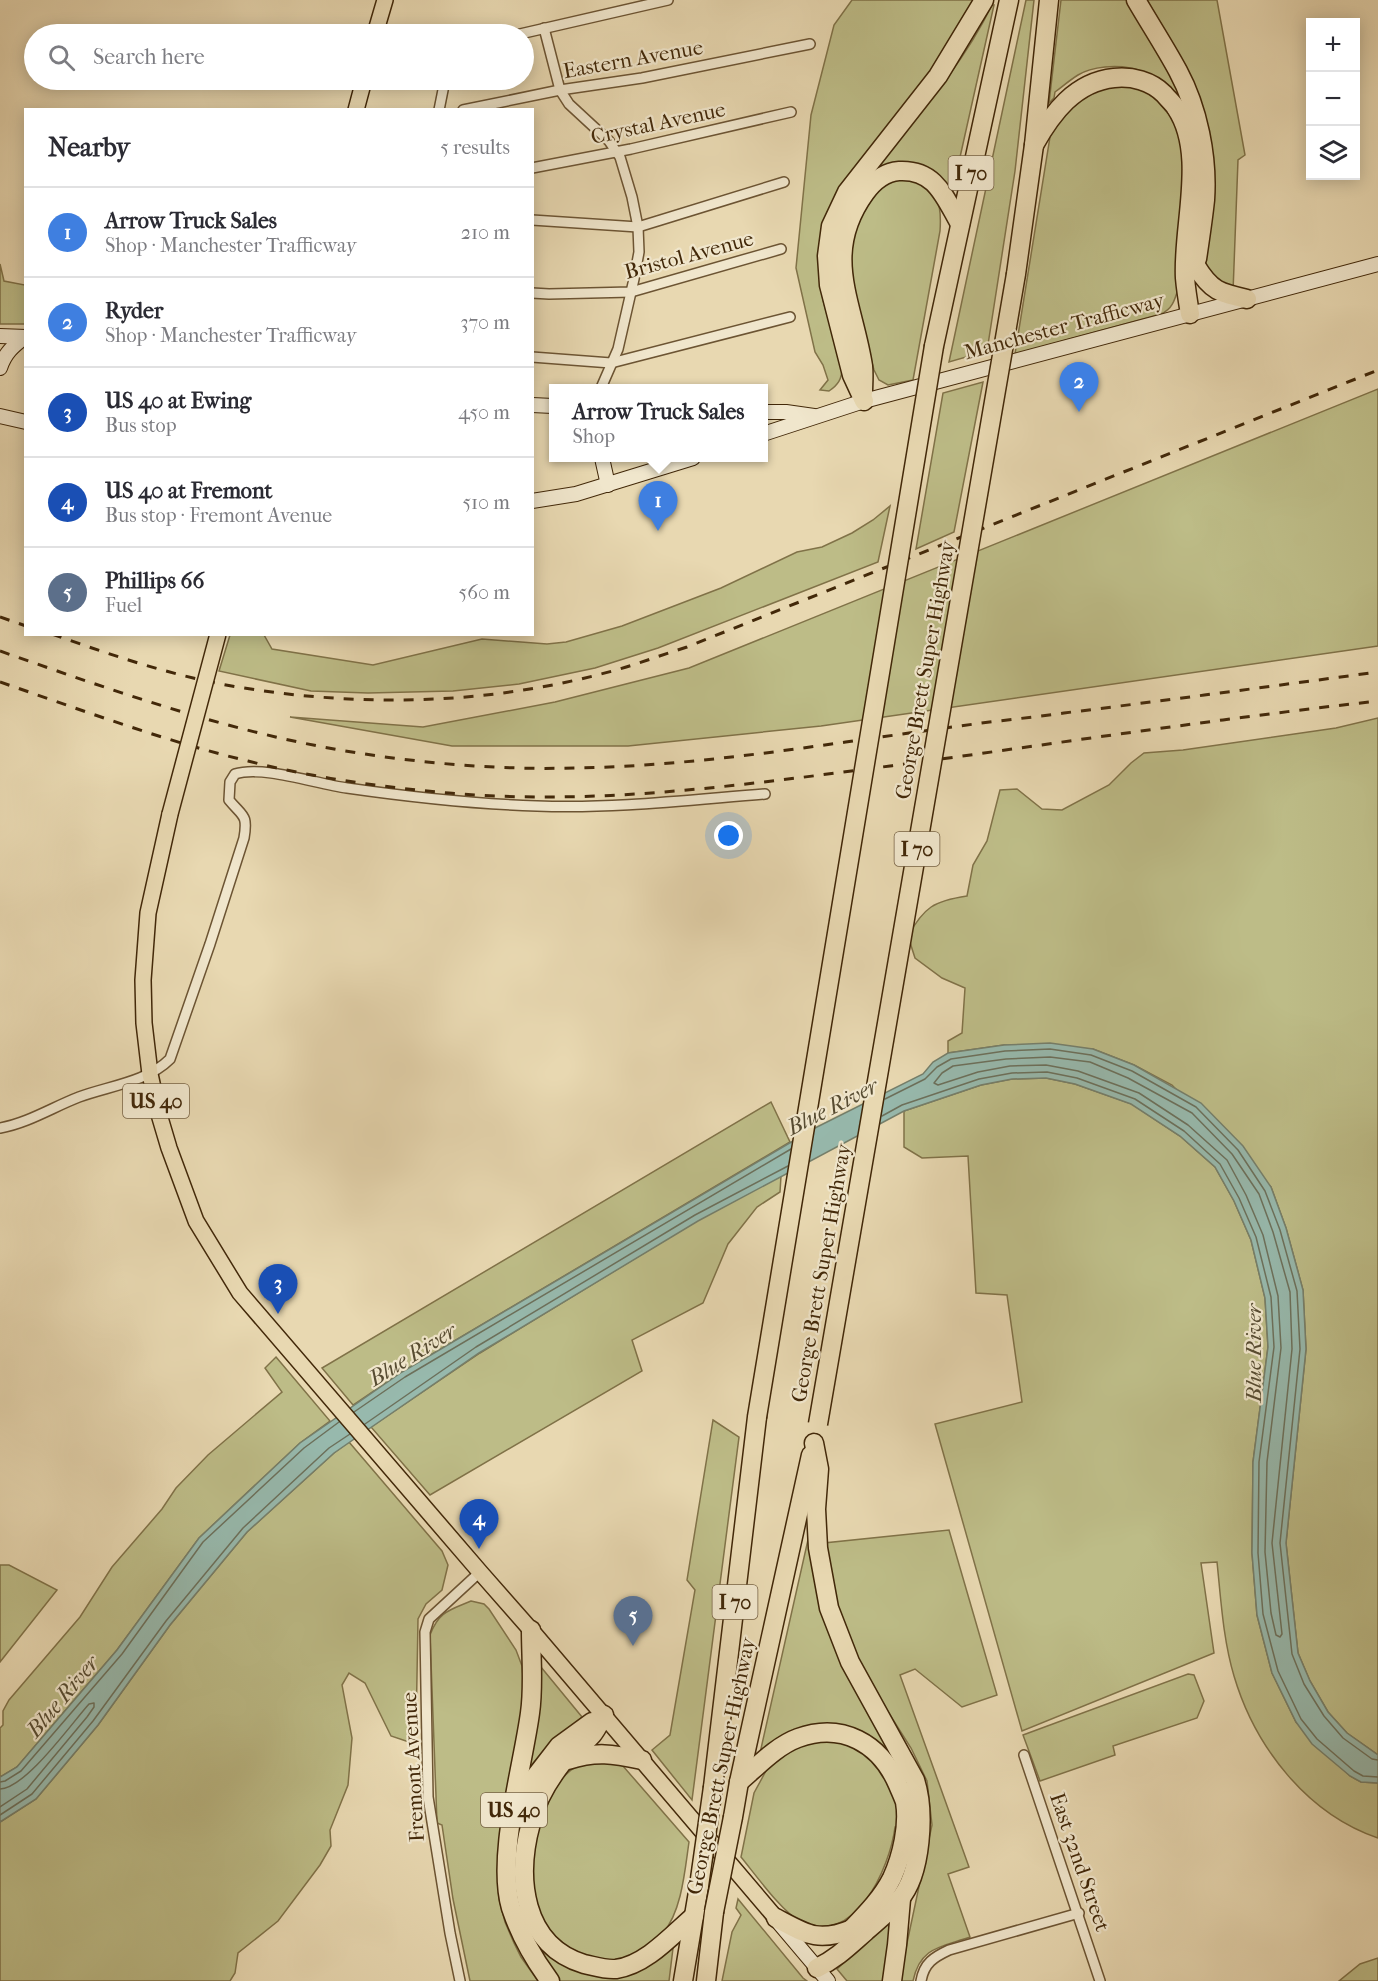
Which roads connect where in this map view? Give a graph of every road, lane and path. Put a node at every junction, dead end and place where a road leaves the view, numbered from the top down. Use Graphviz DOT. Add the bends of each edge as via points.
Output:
graph roads {
  1 [pos="385,0"];
  2 [pos="668,0"];
  3 [pos="984,0"];
  4 [pos="1009,0"];
  5 [pos="1049,0"];
  6 [pos="1136,0"];
  7 [pos="378,24"];
  8 [pos="544,28"];
  9 [pos="534,30"];
  10 [pos="810,44"];
  11 [pos="361,90"];
  12 [pos="443,90"];
  13 [pos="560,90"];
  14 [pos="357,108"];
  15 [pos="439,108"];
  16 [pos="473,108"];
  17 [pos="790,112"];
  18 [pos="1034,145"];
  19 [pos="617,151"];
  20 [pos="534,168"];
  21 [pos="784,183"];
  22 [pos="534,219"];
  23 [pos="960,224"];
  24 [pos="638,227"];
  25 [pos="782,249"];
  26 [pos="1378,264"];
  27 [pos="1196,266"];
  28 [pos="631,292"];
  29 [pos="534,293"];
  30 [pos="1247,299"];
  31 [pos="1190,314"];
  32 [pos="790,317"];
  33 [pos="0,336"];
  34 [pos="24,337"];
  35 [pos="24,338"];
  36 [pos="534,357"];
  37 [pos="611,363"];
  38 [pos="0,368"];
  39 [pos="602,384"];
  40 [pos="864,401"];
  41 [pos="534,405"];
  42 [pos="549,406"];
  43 [pos="768,412"];
  44 [pos="0,416"];
  45 [pos="816,416"];
  46 [pos="24,422"];
  47 [pos="768,432"];
  48 [pos="603,462"];
  49 [pos="680,462"];
  50 [pos="608,485"];
  51 [pos="534,501"];
  52 [pos="217,636"];
  53 [pos="765,794"];
  54 [pos="150,1074"];
  55 [pos="0,1128"];
  56 [pos="814,1443"];
  57 [pos="480,1572"];
  58 [pos="531,1630"];
  59 [pos="604,1715"];
  60 [pos="1024,1755"];
  61 [pos="642,1760"];
  62 [pos="564,1762"];
  63 [pos="739,1782"];
  64 [pos="515,1802"];
  65 [pos="901,1899"];
  66 [pos="1079,1913"];
  67 [pos="694,1916"];
  68 [pos="776,1918"];
  69 [pos="852,1929"];
  70 [pos="823,1974"];
  71 [pos="459,1981"];
  72 [pos="550,1981"];
  73 [pos="683,1981"];
  74 [pos="706,1981"];
  75 [pos="892,1981"];
  76 [pos="921,1981"];
  77 [pos="1100,1981"];
  1 -- 7 [label="main road"];
  2 -- 8 [label="street"];
  3 -- 40 [label="highway" via="938,76 847,192 831,225 829,285 852,375"];
  4 -- 23 [label="highway, George Brett Super Highway / I 70"];
  5 -- 18 [label="highway, George Brett Super Highway / I 70"];
  6 -- 27 [label="highway" via="1179,72 1202,148 1205,199"];
  8 -- 9 [label="street"];
  8 -- 13 [label="street"];
  10 -- 13 [label="street, Eastern Avenue" via="642,78"];
  11 -- 14 [label="main road"];
  12 -- 15 [label="street"];
  13 -- 16 [label="street, Eastern Avenue"];
  13 -- 19 [label="street"];
  17 -- 19 [label="street, Crystal Avenue"];
  18 -- 31 [label="highway" via="1062,104 1081,88 1099,80 1137,78 1158,88 1176,107 1187,129 1192,159 1185,277"];
  18 -- 56 [label="highway, George Brett Super Highway / I 70, bridge" via="1016,274"];
  19 -- 20 [label="street, Crystal Avenue"];
  19 -- 24 [label="street"];
  21 -- 24 [label="street"];
  22 -- 24 [label="street"];
  23 -- 40 [label="highway" via="939,186 924,175 909,171 882,176 859,201 846,230 842,268 863,367"];
  23 -- 67 [label="highway, George Brett Super Highway / I 70, bridge" via="934,346 757,1417"];
  24 -- 28 [label="street" via="639,252"];
  25 -- 28 [label="street, Bristol Avenue"];
  26 -- 30 [label="main road, Manchester Trafficway"];
  27 -- 30 [label="highway" via="1206,282 1221,294"];
  27 -- 31 [label="highway"];
  28 -- 29 [label="street, Bristol Avenue"];
  28 -- 37 [label="street"];
  30 -- 31 [label="main road, Manchester Trafficway"];
  31 -- 40 [label="main road, Manchester Trafficway"];
  32 -- 37 [label="street"];
  33 -- 34 [label="main road"];
  35 -- 38 [label="main road" via="11,347"];
  36 -- 37 [label="street"];
  37 -- 39 [label="street"];
  40 -- 45 [label="main road, Manchester Trafficway"];
  41 -- 42 [label="main road"];
  43 -- 45 [label="main road"];
  44 -- 46 [label="main road"];
  45 -- 47 [label="main road, Manchester Trafficway"];
  48 -- 50 [label="main road"];
  49 -- 50 [label="main road"];
  50 -- 51 [label="main road"];
  52 -- 54 [label="main road, US 40, bridge" via="148,913 143,981"];
  53 -- 54 [label="street" via="614,805 538,806 421,798 246,770 235,774 230,782 229,800 246,822 244,838 170,1059"];
  54 -- 55 [label="street"];
  54 -- 57 [label="main road, US 40" via="169,1148 196,1221 240,1293"];
  56 -- 63 [label="highway, George Brett Super Highway / I 70"];
  56 -- 65 [label="highway" via="819,1469 818,1548 829,1608 850,1662 907,1762 920,1796 917,1858"];
  57 -- 58 [label="main road, US 40"];
  57 -- 71 [label="street, Fremont Avenue" via="429,1619 425,1632 428,1797"];
  58 -- 59 [label="main road, US 40"];
  58 -- 64 [label="highway, US 40" via="531,1709"];
  59 -- 61 [label="main road, US 40"];
  59 -- 62 [label="highway" via="592,1734"];
  59 -- 64 [label="highway" via="559,1746"];
  60 -- 66 [label="street, East 32nd Street"];
  61 -- 62 [label="highway" via="609,1753"];
  61 -- 68 [label="main road, US 40"];
  62 -- 67 [label="highway" via="544,1788 524,1854 528,1909 553,1947 573,1960 616,1969 651,1952"];
  63 -- 69 [label="highway" via="782,1746 818,1732 853,1738 878,1753 892,1772 904,1801 906,1823 892,1877 877,1902"];
  63 -- 74 [label="highway, George Brett Super Highway / I 70, bridge" via="714,1912"];
  64 -- 72 [label="highway, US 40" via="508,1850 511,1906 521,1934"];
  65 -- 70 [label="highway"];
  65 -- 75 [label="highway"];
  66 -- 76 [label="street" via="949,1950 933,1957"];
  66 -- 77 [label="street, East 32nd Street"];
  67 -- 73 [label="highway, George Brett Super Highway / I 70"];
  68 -- 69 [label="highway, US 40" via="806,1934 820,1936"];
  68 -- 70 [label="main road"];
  69 -- 70 [label="highway" via="825,1956"];
}
